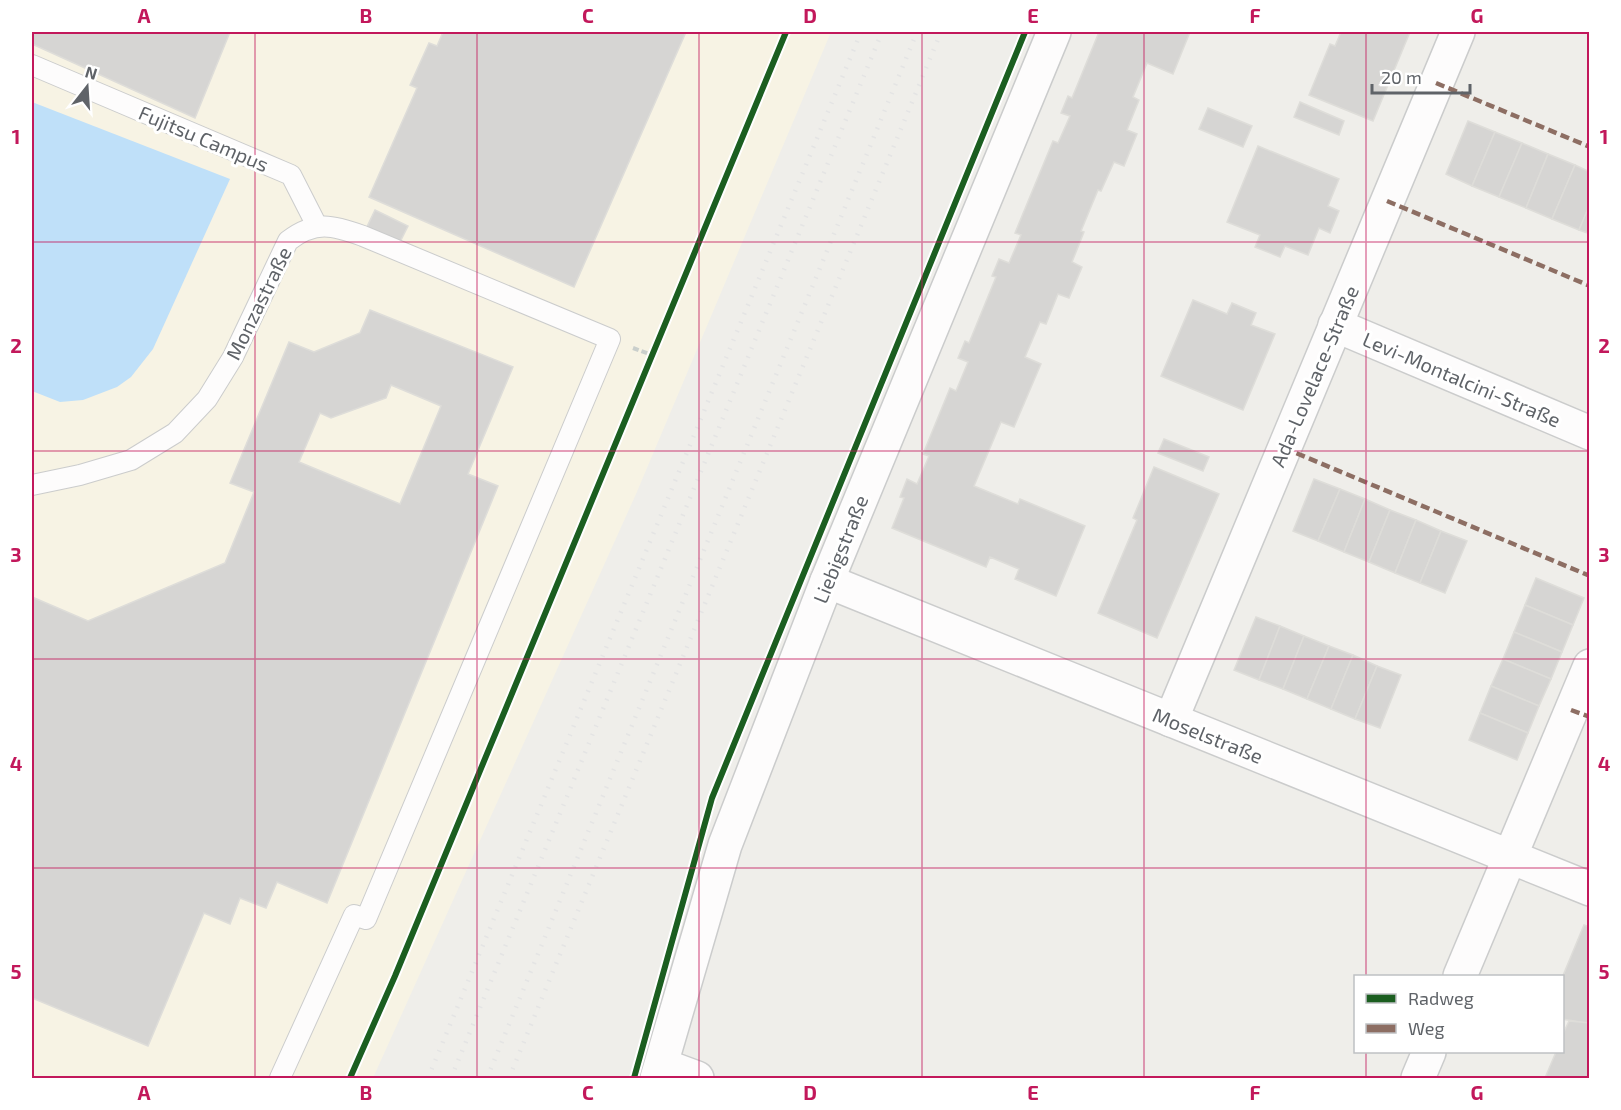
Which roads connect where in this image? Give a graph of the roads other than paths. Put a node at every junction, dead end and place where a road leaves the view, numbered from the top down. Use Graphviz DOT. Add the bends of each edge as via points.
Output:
graph roads {
  1 [pos="1054,32"];
  2 [pos="1458,32"];
  3 [pos="32,65"];
  4 [pos="317,226"];
  5 [pos="1335,325"];
  6 [pos="1590,433"];
  7 [pos="32,485"];
  8 [pos="827,581"];
  9 [pos="1590,666"];
  10 [pos="1171,720"];
  11 [pos="1510,857"];
  12 [pos="1590,889"];
  13 [pos="1460,975"];
  14 [pos="1429,1053"];
  15 [pos="659,1072"];
  16 [pos="280,1078"];
  17 [pos="697,1078"];
  18 [pos="1418,1078"];
  1 -- 8 [label="street, Liebigstraße"];
  2 -- 5 [label="street, Ada-Lovelace-Straße"];
  3 -- 4 [label="lane, Fujitsu Campus" via="291,175"];
  4 -- 7 [label="lane, Monzastraße" via="300,231 288,241 233,357 207,399 175,434 131,460"];
  4 -- 16 [label="lane" via="363,236 610,339 366,919 354,915"];
  5 -- 6 [label="street, Levi-Montalcini-Straße"];
  5 -- 10 [label="street, Ada-Lovelace-Straße"];
  8 -- 10 [label="street, Moselstraße"];
  8 -- 15 [label="street, Liebigstraße" via="725,845"];
  9 -- 11 [label="street"];
  10 -- 11 [label="street, Moselstraße"];
  11 -- 12 [label="street, Moselstraße"];
  11 -- 13 [label="street"];
  14 -- 18 [label="street"];
  15 -- 17 [label="street"];
}
